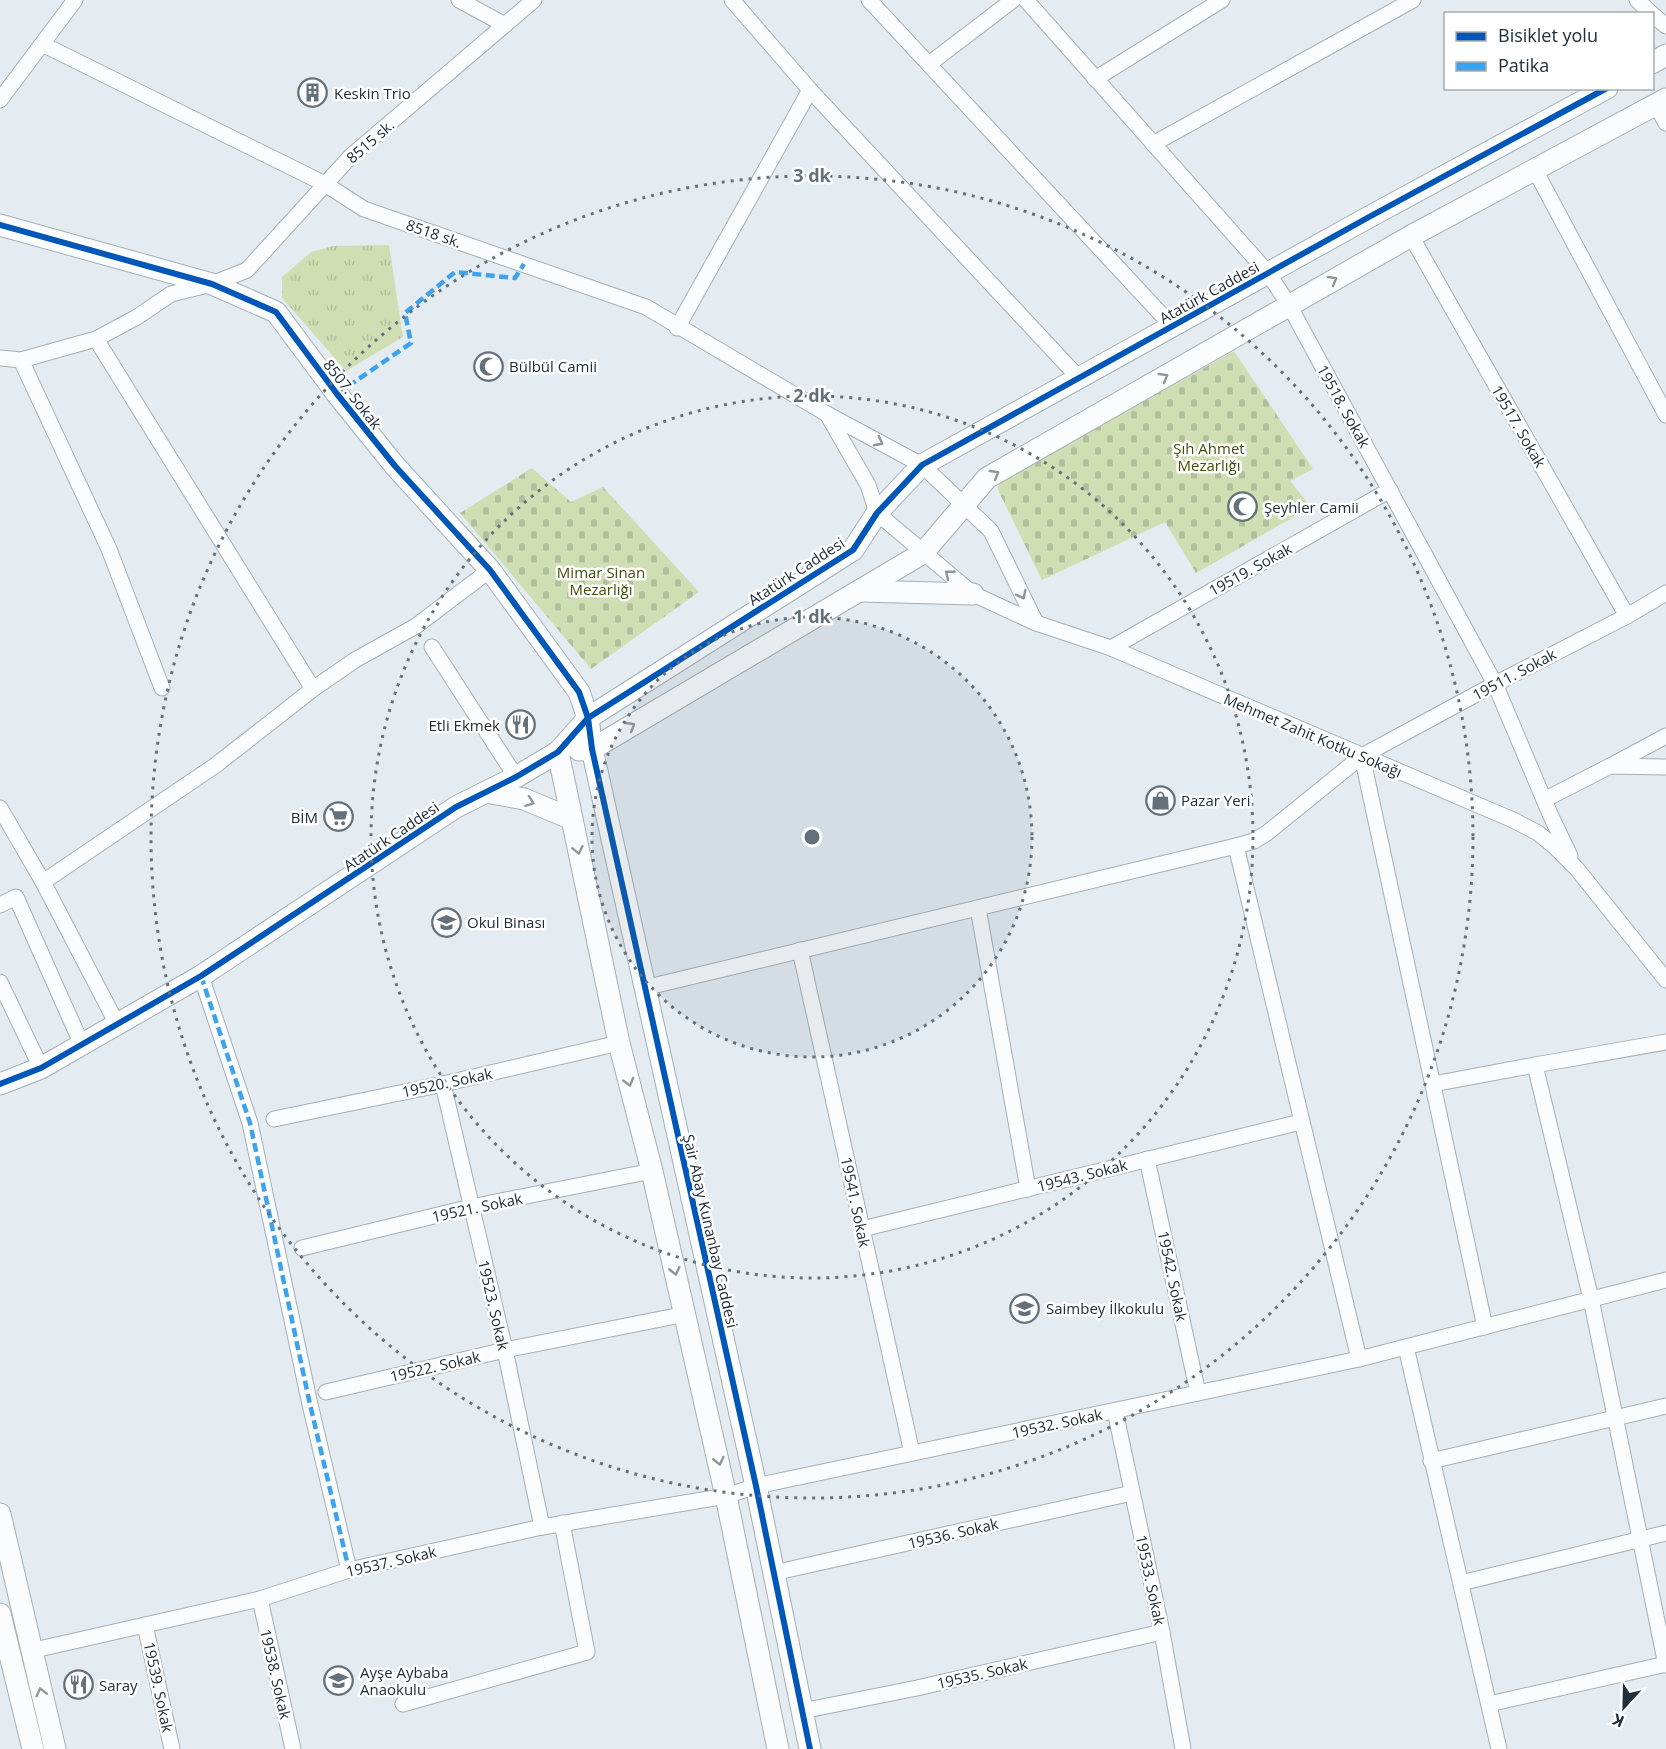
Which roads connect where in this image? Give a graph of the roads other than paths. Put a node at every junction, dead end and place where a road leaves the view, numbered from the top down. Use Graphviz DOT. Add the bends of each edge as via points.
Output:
graph roads {
  1 [pos="74,0"];
  2 [pos="459,0"];
  3 [pos="534,0"];
  4 [pos="732,0"];
  5 [pos="869,0"];
  6 [pos="1013,0"];
  7 [pos="1026,0"];
  8 [pos="1222,0"];
  9 [pos="1413,0"];
  10 [pos="1637,0"];
  11 [pos="1650,12"];
  12 [pos="1654,16"];
  13 [pos="505,26"];
  14 [pos="1666,26"];
  15 [pos="42,44"];
  16 [pos="929,64"];
  17 [pos="1095,79"];
  18 [pos="6,82"];
  19 [pos="810,90"];
  20 [pos="1603,90"];
  21 [pos="0,100"];
  22 [pos="1663,109"];
  23 [pos="1153,144"];
  24 [pos="1536,170"];
  25 [pos="325,184"];
  26 [pos="0,225"];
  27 [pos="1411,236"];
  28 [pos="1268,273"];
  29 [pos="212,284"];
  30 [pos="1289,305"];
  31 [pos="1172,326"];
  32 [pos="677,328"];
  33 [pos="96,339"];
  34 [pos="0,358"];
  35 [pos="21,360"];
  36 [pos="1079,378"];
  37 [pos="827,414"];
  38 [pos="1666,415"];
  39 [pos="922,465"];
  40 [pos="1390,490"];
  41 [pos="965,505"];
  42 [pos="877,513"];
  43 [pos="923,553"];
  44 [pos="490,570"];
  45 [pos="859,591"];
  46 [pos="1666,593"];
  47 [pos="973,594"];
  48 [pos="1627,616"];
  49 [pos="1036,623"];
  50 [pos="432,647"];
  51 [pos="1111,648"];
  52 [pos="1495,684"];
  53 [pos="162,688"];
  54 [pos="313,689"];
  55 [pos="588,718"];
  56 [pos="1666,736"];
  57 [pos="592,749"];
  58 [pos="558,752"];
  59 [pos="1362,756"];
  60 [pos="1610,766"];
  61 [pos="1666,767"];
  62 [pos="516,777"];
  63 [pos="486,792"];
  64 [pos="1544,800"];
  65 [pos="0,808"];
  66 [pos="1550,814"];
  67 [pos="572,819"];
  68 [pos="1538,832"];
  69 [pos="1236,846"];
  70 [pos="1577,869"];
  71 [pos="43,882"];
  72 [pos="0,905"];
  73 [pos="978,908"];
  74 [pos="800,950"];
  75 [pos="201,976"];
  76 [pos="1666,980"];
  77 [pos="0,982"];
  78 [pos="644,988"];
  79 [pos="117,1024"];
  80 [pos="1666,1042"];
  81 [pos="619,1043"];
  82 [pos="82,1045"];
  83 [pos="1535,1065"];
  84 [pos="41,1068"];
  85 [pos="0,1084"];
  86 [pos="443,1084"];
  87 [pos="1433,1084"];
  88 [pos="0,1100"];
  89 [pos="274,1119"];
  90 [pos="1301,1122"];
  91 [pos="1147,1159"];
  92 [pos="652,1171"];
  93 [pos="1028,1189"];
  94 [pos="471,1207"];
  95 [pos="862,1228"];
  96 [pos="302,1248"];
  97 [pos="1666,1280"];
  98 [pos="1591,1299"];
  99 [pos="686,1314"];
  100 [pos="1485,1327"];
  101 [pos="1406,1347"];
  102 [pos="505,1350"];
  103 [pos="1359,1359"];
  104 [pos="326,1392"];
  105 [pos="1198,1393"];
  106 [pos="1666,1406"];
  107 [pos="1115,1411"];
  108 [pos="1614,1417"];
  109 [pos="912,1454"];
  110 [pos="1431,1461"];
  111 [pos="756,1486"];
  112 [pos="1132,1493"];
  113 [pos="726,1496"];
  114 [pos="0,1514"];
  115 [pos="562,1523"];
  116 [pos="542,1527"];
  117 [pos="1666,1533"];
  118 [pos="1640,1539"];
  119 [pos="349,1570"];
  120 [pos="773,1573"];
  121 [pos="1461,1583"];
  122 [pos="260,1599"];
  123 [pos="0,1614"];
  124 [pos="145,1625"];
  125 [pos="1162,1632"];
  126 [pos="13,1652"];
  127 [pos="1666,1664"];
  128 [pos="403,1704"];
  129 [pos="1489,1704"];
  130 [pos="802,1711"];
  131 [pos="33,1749"];
  132 [pos="55,1749"];
  133 [pos="172,1749"];
  134 [pos="293,1749"];
  135 [pos="778,1749"];
  136 [pos="810,1749"];
  137 [pos="1184,1749"];
  138 [pos="1499,1749"];
  1 -- 15 [label="street"];
  2 -- 13 [label="street"];
  3 -- 13 [label="street, 8515 sk."];
  4 -- 19 [label="street"];
  5 -- 16 [label="street"];
  6 -- 16 [label="street"];
  7 -- 17 [label="street, 19518. Sokak"];
  8 -- 17 [label="street"];
  9 -- 23 [label="street"];
  10 -- 11 [label="street"];
  12 -- 14 [label="street"];
  13 -- 25 [label="street, 8515 sk." via="351,156"];
  15 -- 18 [label="street"];
  15 -- 25 [label="street, 8518 sk."];
  16 -- 31 [label="street"];
  17 -- 23 [label="street, 19518. Sokak"];
  18 -- 21 [label="street"];
  19 -- 32 [label="street"];
  19 -- 36 [label="street"];
  20 -- 28 [label="street, Atatürk Caddesi"];
  22 -- 24 [label="street, Atatürk Caddesi"];
  23 -- 28 [label="street, 19518. Sokak"];
  24 -- 27 [label="street, Atatürk Caddesi"];
  24 -- 38 [label="street"];
  25 -- 29 [label="street, 8515 sk." via="247,270"];
  25 -- 32 [label="street, 8518 sk." via="364,209 646,307"];
  26 -- 29 [label="street, 8507. Sokak"];
  30 -- 27 [label="street, Atatürk Caddesi, one-way"];
  27 -- 48 [label="street, 19517. Sokak"];
  28 -- 30 [label="street, 19518. Sokak"];
  28 -- 31 [label="street, Atatürk Caddesi"];
  29 -- 33 [label="street, 8515 sk." via="171,294"];
  29 -- 44 [label="street, 8507. Sokak" via="276,312 395,466"];
  30 -- 40 [label="street, 19518. Sokak"];
  41 -- 30 [label="street, Atatürk Caddesi, one-way" via="987,478"];
  31 -- 36 [label="street, Atatürk Caddesi"];
  32 -- 37 [label="street, 8518 sk."];
  33 -- 35 [label="street, 8515 sk."];
  33 -- 54 [label="street"];
  34 -- 35 [label="street"];
  35 -- 53 [label="street" via="109,549"];
  36 -- 39 [label="street, Atatürk Caddesi"];
  37 -- 39 [label="street, 8518 sk., one-way"];
  37 -- 42 [label="street" via="868,485"];
  39 -- 41 [label="street, 8518 sk."];
  39 -- 42 [label="street, Atatürk Caddesi"];
  40 -- 51 [label="street, 19519. Sokak"];
  40 -- 52 [label="street, 19518. Sokak"];
  41 -- 43 [label="street, Atatürk Caddesi"];
  41 -- 49 [label="street, 8518 sk., one-way" via="991,531"];
  42 -- 43 [label="street, Mehmet Zahit Kotku Sokağı"];
  42 -- 55 [label="street, Atatürk Caddesi" via="853,550"];
  43 -- 45 [label="street, Atatürk Caddesi"];
  47 -- 43 [label="street, Mehmet Zahit Kotku Sokağı, one-way"];
  44 -- 54 [label="street" via="416,626"];
  44 -- 55 [label="street, 8507. Sokak" via="579,692"];
  45 -- 47 [label="street"];
  57 -- 45 [label="street, Atatürk Caddesi, one-way"];
  46 -- 48 [label="street, 19511. Sokak"];
  47 -- 49 [label="street, Mehmet Zahit Kotku Sokağı"];
  48 -- 52 [label="street, 19511. Sokak"];
  49 -- 51 [label="street, Mehmet Zahit Kotku Sokağı"];
  50 -- 62 [label="street"];
  51 -- 59 [label="street, Mehmet Zahit Kotku Sokağı"];
  52 -- 59 [label="street, 19511. Sokak"];
  52 -- 64 [label="street, 19518. Sokak"];
  54 -- 71 [label="street" via="216,765"];
  55 -- 57 [label="street, Şair Abay Kunanbay Caddesi"];
  55 -- 58 [label="street, Atatürk Caddesi"];
  56 -- 60 [label="street"];
  57 -- 58 [label="street, Atatürk Caddesi"];
  57 -- 78 [label="street, Şair Abay Kunanbay Caddesi"];
  58 -- 62 [label="street, Atatürk Caddesi"];
  58 -- 67 [label="street"];
  59 -- 68 [label="street, Mehmet Zahit Kotku Sokağı"];
  59 -- 69 [label="street, 19511. Sokak" via="1267,833"];
  59 -- 87 [label="street"];
  60 -- 61 [label="street"];
  60 -- 64 [label="street"];
  62 -- 63 [label="street, Atatürk Caddesi"];
  63 -- 67 [label="street, one-way" via="524,799"];
  63 -- 75 [label="street, Atatürk Caddesi" via="456,807"];
  64 -- 66 [label="street, 19518. Sokak"];
  65 -- 71 [label="street"];
  66 -- 68 [label="street"];
  66 -- 70 [label="street, 19518. Sokak"];
  67 -- 81 [label="street, one-way"];
  68 -- 70 [label="street, Mehmet Zahit Kotku Sokağı"];
  69 -- 73 [label="street, 19511. Sokak"];
  69 -- 90 [label="street"];
  70 -- 76 [label="street"];
  71 -- 79 [label="street"];
  72 -- 82 [label="street" via="16,897"];
  73 -- 74 [label="street, 19511. Sokak"];
  73 -- 93 [label="street"];
  74 -- 78 [label="street, 19511. Sokak"];
  74 -- 95 [label="street, 19541. Sokak"];
  75 -- 79 [label="street, Atatürk Caddesi"];
  75 -- 119 [label="street" via="250,1123"];
  77 -- 84 [label="street"];
  78 -- 111 [label="street, Şair Abay Kunanbay Caddesi"];
  79 -- 82 [label="street, Atatürk Caddesi"];
  80 -- 83 [label="street"];
  81 -- 86 [label="street, 19520. Sokak"];
  81 -- 92 [label="street, one-way"];
  82 -- 84 [label="street, Atatürk Caddesi"];
  83 -- 87 [label="street"];
  83 -- 98 [label="street"];
  84 -- 85 [label="street, Atatürk Caddesi"];
  84 -- 88 [label="street"];
  86 -- 89 [label="street, 19520. Sokak"];
  86 -- 94 [label="street, 19523. Sokak"];
  87 -- 100 [label="street"];
  90 -- 91 [label="street, 19543. Sokak"];
  90 -- 103 [label="street"];
  91 -- 93 [label="street, 19543. Sokak"];
  91 -- 105 [label="street, 19542. Sokak"];
  92 -- 94 [label="street, 19521. Sokak"];
  92 -- 99 [label="street, one-way"];
  93 -- 95 [label="street, 19543. Sokak"];
  94 -- 96 [label="street, 19521. Sokak"];
  94 -- 102 [label="street, 19523. Sokak"];
  95 -- 109 [label="street, 19541. Sokak"];
  97 -- 98 [label="street, 19532. Sokak"];
  98 -- 100 [label="street, 19532. Sokak"];
  98 -- 108 [label="street"];
  99 -- 102 [label="street, 19522. Sokak"];
  99 -- 113 [label="street, one-way"];
  100 -- 101 [label="street, 19532. Sokak"];
  101 -- 103 [label="street, 19532. Sokak"];
  101 -- 110 [label="street"];
  102 -- 104 [label="street, 19522. Sokak"];
  102 -- 116 [label="street, 19523. Sokak"];
  103 -- 105 [label="street, 19532. Sokak"];
  105 -- 107 [label="street, 19532. Sokak"];
  106 -- 108 [label="street"];
  107 -- 109 [label="street, 19532. Sokak"];
  107 -- 112 [label="street, 19533. Sokak"];
  108 -- 110 [label="street"];
  108 -- 118 [label="street"];
  109 -- 111 [label="street, 19532. Sokak"];
  110 -- 121 [label="street"];
  111 -- 113 [label="street, 19537. Sokak"];
  111 -- 120 [label="street, Şair Abay Kunanbay Caddesi"];
  112 -- 120 [label="street, 19536. Sokak"];
  112 -- 125 [label="street, 19533. Sokak"];
  113 -- 115 [label="street, 19537. Sokak"];
  113 -- 135 [label="street"];
  114 -- 126 [label="street"];
  115 -- 116 [label="street, 19537. Sokak"];
  115 -- 128 [label="street" via="587,1652"];
  116 -- 119 [label="street, 19537. Sokak"];
  117 -- 118 [label="street"];
  118 -- 121 [label="street"];
  118 -- 127 [label="street"];
  119 -- 122 [label="street, 19537. Sokak"];
  120 -- 130 [label="street, Şair Abay Kunanbay Caddesi"];
  121 -- 129 [label="street"];
  122 -- 124 [label="street, 19537. Sokak"];
  122 -- 134 [label="street, 19538. Sokak"];
  123 -- 126 [label="street"];
  124 -- 126 [label="street, 19537. Sokak"];
  124 -- 133 [label="street, 19539. Sokak"];
  125 -- 130 [label="street, 19535. Sokak"];
  125 -- 137 [label="street, 19533. Sokak"];
  126 -- 131 [label="street"];
  132 -- 126 [label="street, one-way"];
  127 -- 129 [label="street"];
  129 -- 138 [label="street"];
  130 -- 136 [label="street, Şair Abay Kunanbay Caddesi"];
}
